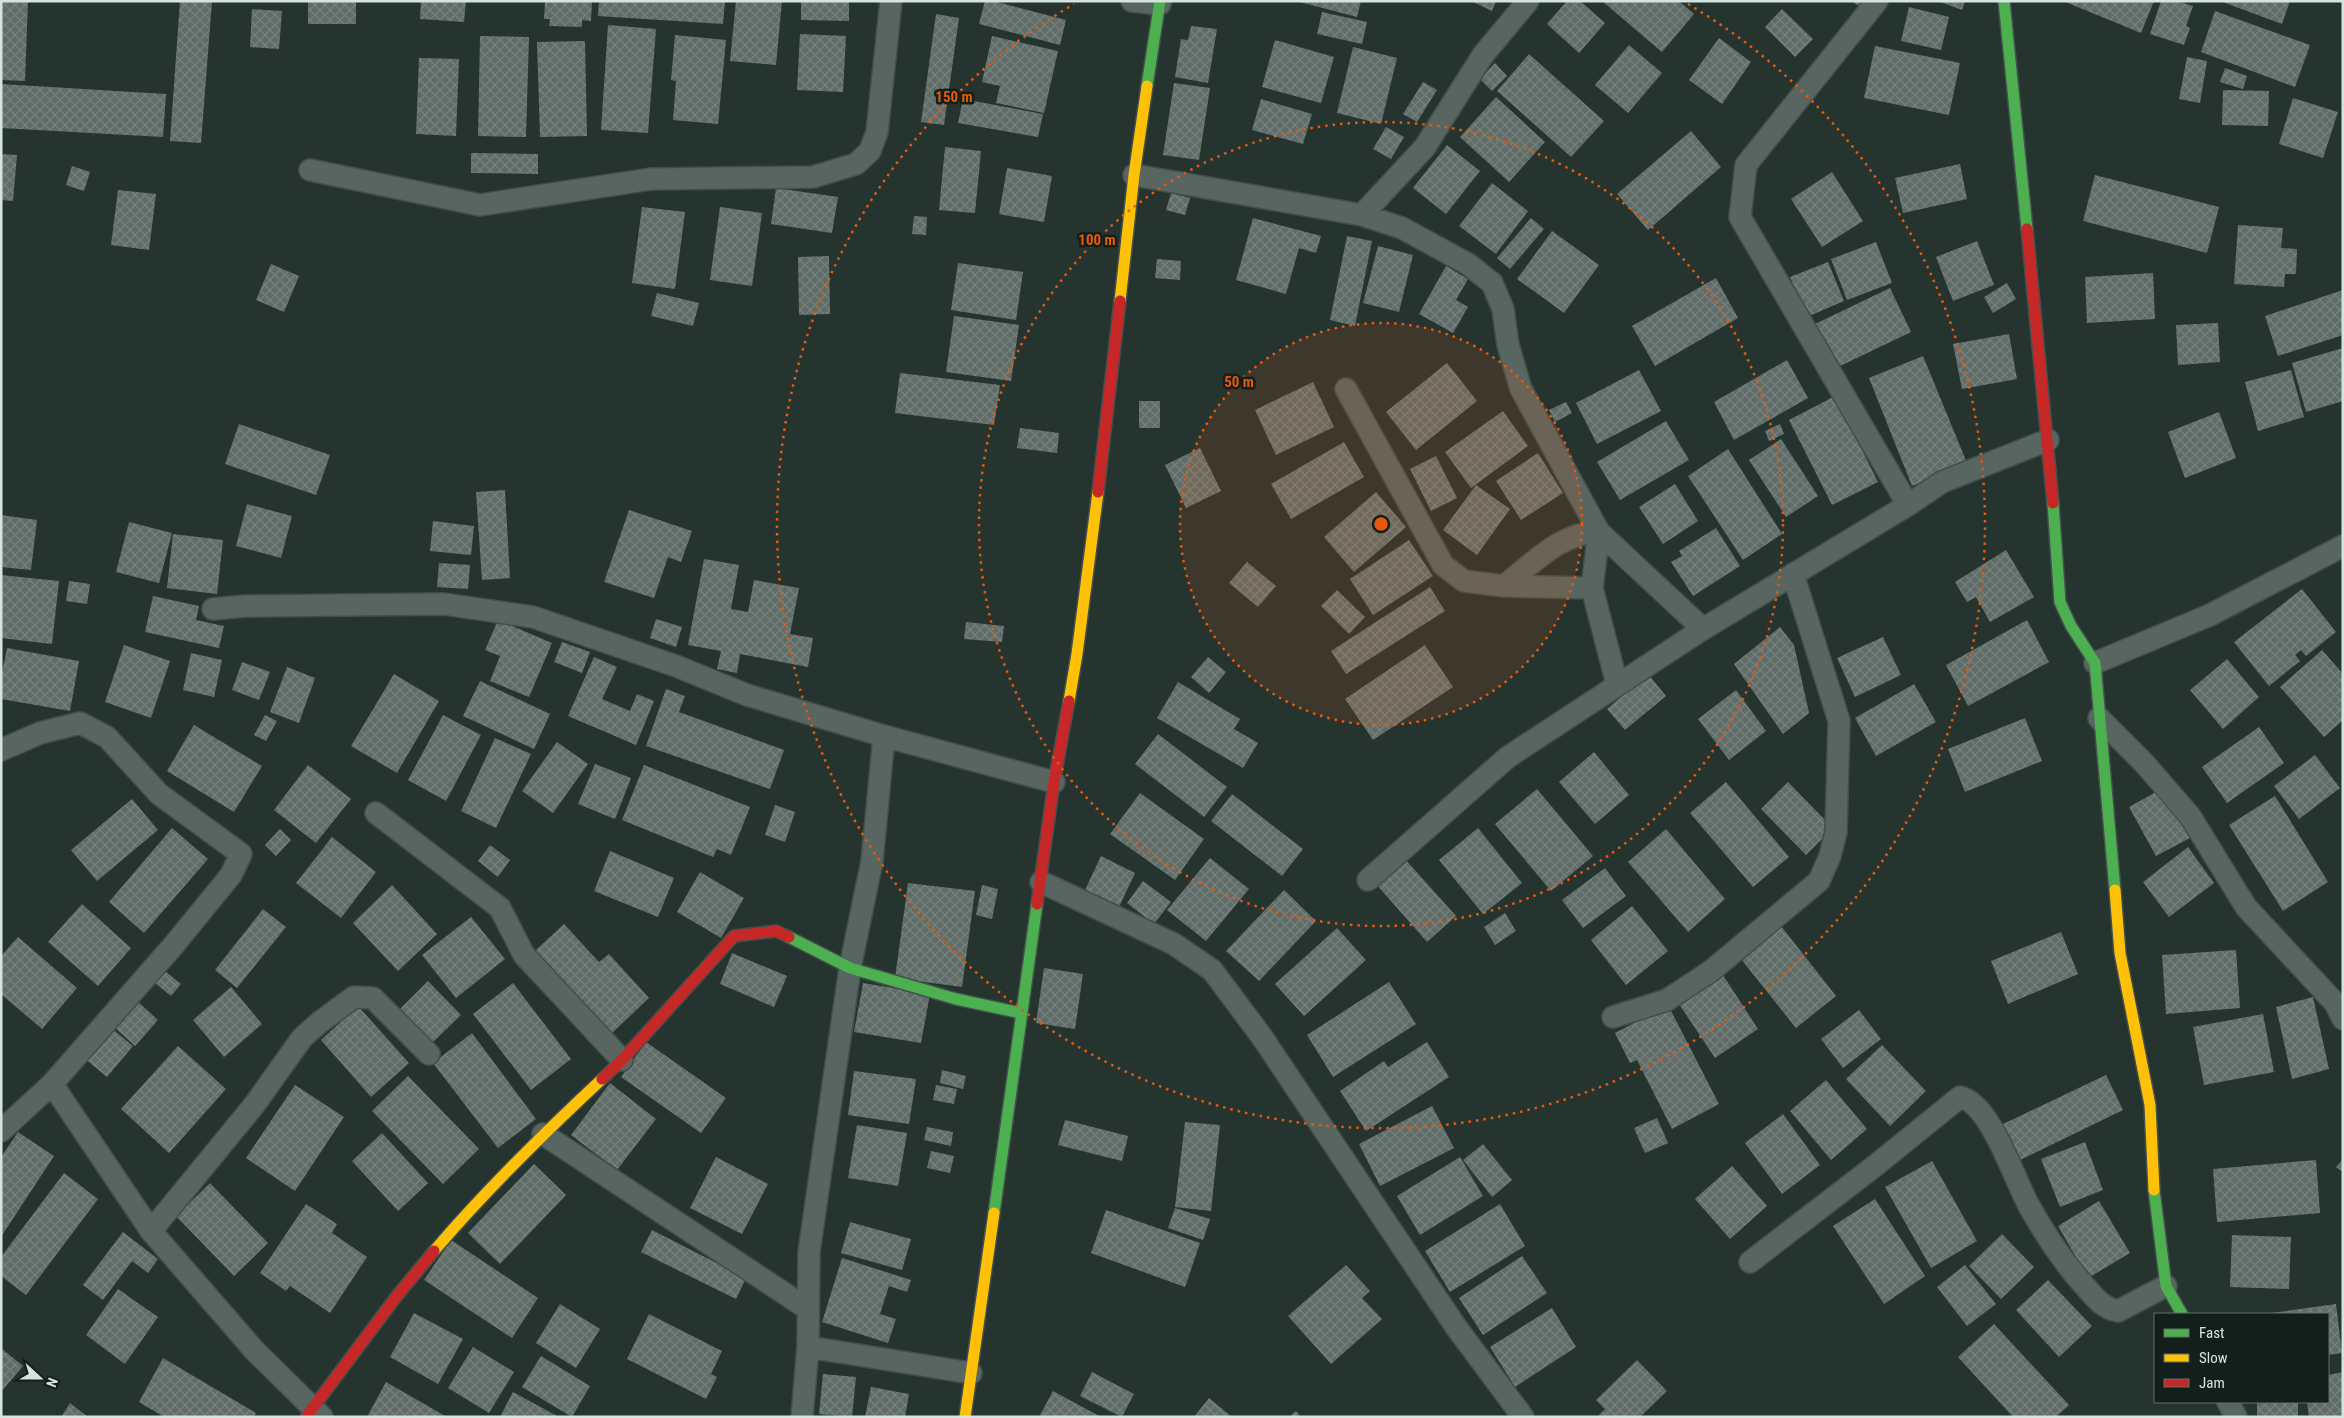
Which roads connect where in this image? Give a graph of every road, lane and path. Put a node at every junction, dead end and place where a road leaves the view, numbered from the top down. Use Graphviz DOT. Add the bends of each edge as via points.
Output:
graph roads {
  1 [pos="891,1"];
  2 [pos="1132,1"];
  3 [pos="1528,1"];
  4 [pos="1877,1"];
  5 [pos="2004,1"];
  6 [pos="1160,3"];
  7 [pos="310,170"];
  8 [pos="1134,175"];
  9 [pos="1362,214"];
  10 [pos="1346,389"];
  11 [pos="2048,440"];
  12 [pos="1908,505"];
  13 [pos="1598,532"];
  14 [pos="2339,555"];
  15 [pos="1793,574"];
  16 [pos="1504,586"];
  17 [pos="1592,588"];
  18 [pos="212,609"];
  19 [pos="1702,629"];
  20 [pos="2095,663"];
  21 [pos="1617,684"];
  22 [pos="2100,718"];
  23 [pos="884,736"];
  24 [pos="1,750"];
  25 [pos="1054,782"];
  26 [pos="376,814"];
  27 [pos="1368,880"];
  28 [pos="1041,882"];
  29 [pos="850,968"];
  30 [pos="1021,1013"];
  31 [pos="1614,1017"];
  32 [pos="2343,1019"];
  33 [pos="429,1054"];
  34 [pos="622,1060"];
  35 [pos="52,1084"];
  36 [pos="1,1131"];
  37 [pos="543,1134"];
  38 [pos="152,1231"];
  39 [pos="1750,1262"];
  40 [pos="2166,1286"];
  41 [pos="808,1309"];
  42 [pos="2181,1313"];
  43 [pos="808,1347"];
  44 [pos="971,1373"];
  45 [pos="2229,1403"];
  46 [pos="313,1414"];
  47 [pos="802,1417"];
  48 [pos="965,1417"];
  49 [pos="1523,1417"];
  50 [pos="2236,1417"];
  1 -- 7 [label="street" via="877,132 870,151 856,164 814,177 651,179 480,205"];
  2 -- 6 [label="street"];
  3 -- 9 [label="street" via="1483,55 1425,147"];
  4 -- 12 [label="street" via="1746,165 1740,217"];
  5 -- 11 [label="street"];
  6 -- 8 [label="street"];
  8 -- 9 [label="street"];
  8 -- 25 [label="street" via="1100,480 1078,644"];
  9 -- 13 [label="street" via="1402,228 1468,264 1492,283 1503,309 1508,345 1521,389"];
  10 -- 16 [label="street" via="1444,565 1464,581"];
  11 -- 12 [label="street" via="1942,482"];
  11 -- 20 [label="street" via="2060,602"];
  12 -- 15 [label="street"];
  13 -- 16 [label="street" via="1584,532 1565,540"];
  13 -- 17 [label="street"];
  13 -- 19 [label="street"];
  14 -- 20 [label="street" via="2210,615"];
  15 -- 19 [label="street"];
  15 -- 31 [label="street" via="1839,721 1836,832 1830,856 1819,881 1711,972 1667,1000"];
  16 -- 17 [label="street"];
  17 -- 21 [label="street"];
  18 -- 23 [label="street" via="444,604 533,617 676,666 747,695"];
  19 -- 21 [label="street"];
  20 -- 22 [label="street"];
  21 -- 27 [label="street" via="1508,757"];
  22 -- 32 [label="street" via="2190,816 2246,907 2335,1003"];
  22 -- 40 [label="street" via="2120,953 2150,1105 2155,1206"];
  23 -- 25 [label="street"];
  23 -- 29 [label="street" via="872,861"];
  24 -- 35 [label="street" via="40,733 80,723 107,737 159,794 241,854 231,875"];
  25 -- 28 [label="street"];
  26 -- 34 [label="street" via="500,908 524,955"];
  28 -- 30 [label="street"];
  28 -- 49 [label="street" via="1174,944 1212,970 1262,1037 1456,1327"];
  29 -- 30 [label="street" via="956,999"];
  29 -- 34 [label="street" via="776,932 734,936"];
  29 -- 41 [label="street" via="809,1252"];
  30 -- 44 [label="street"];
  33 -- 38 [label="street" via="373,998 354,997 302,1038 255,1104"];
  34 -- 37 [label="street"];
  35 -- 36 [label="street"];
  35 -- 38 [label="street"];
  37 -- 41 [label="street"];
  37 -- 46 [label="street" via="451,1231 396,1297"];
  38 -- 46 [label="street"];
  39 -- 40 [label="street" via="1960,1097 1974,1103 1995,1133 2028,1203 2059,1256 2100,1304 2118,1310"];
  40 -- 42 [label="street"];
  41 -- 43 [label="street"];
  43 -- 44 [label="street"];
  43 -- 47 [label="street"];
  44 -- 48 [label="street"];
  45 -- 50 [label="street"];
}
